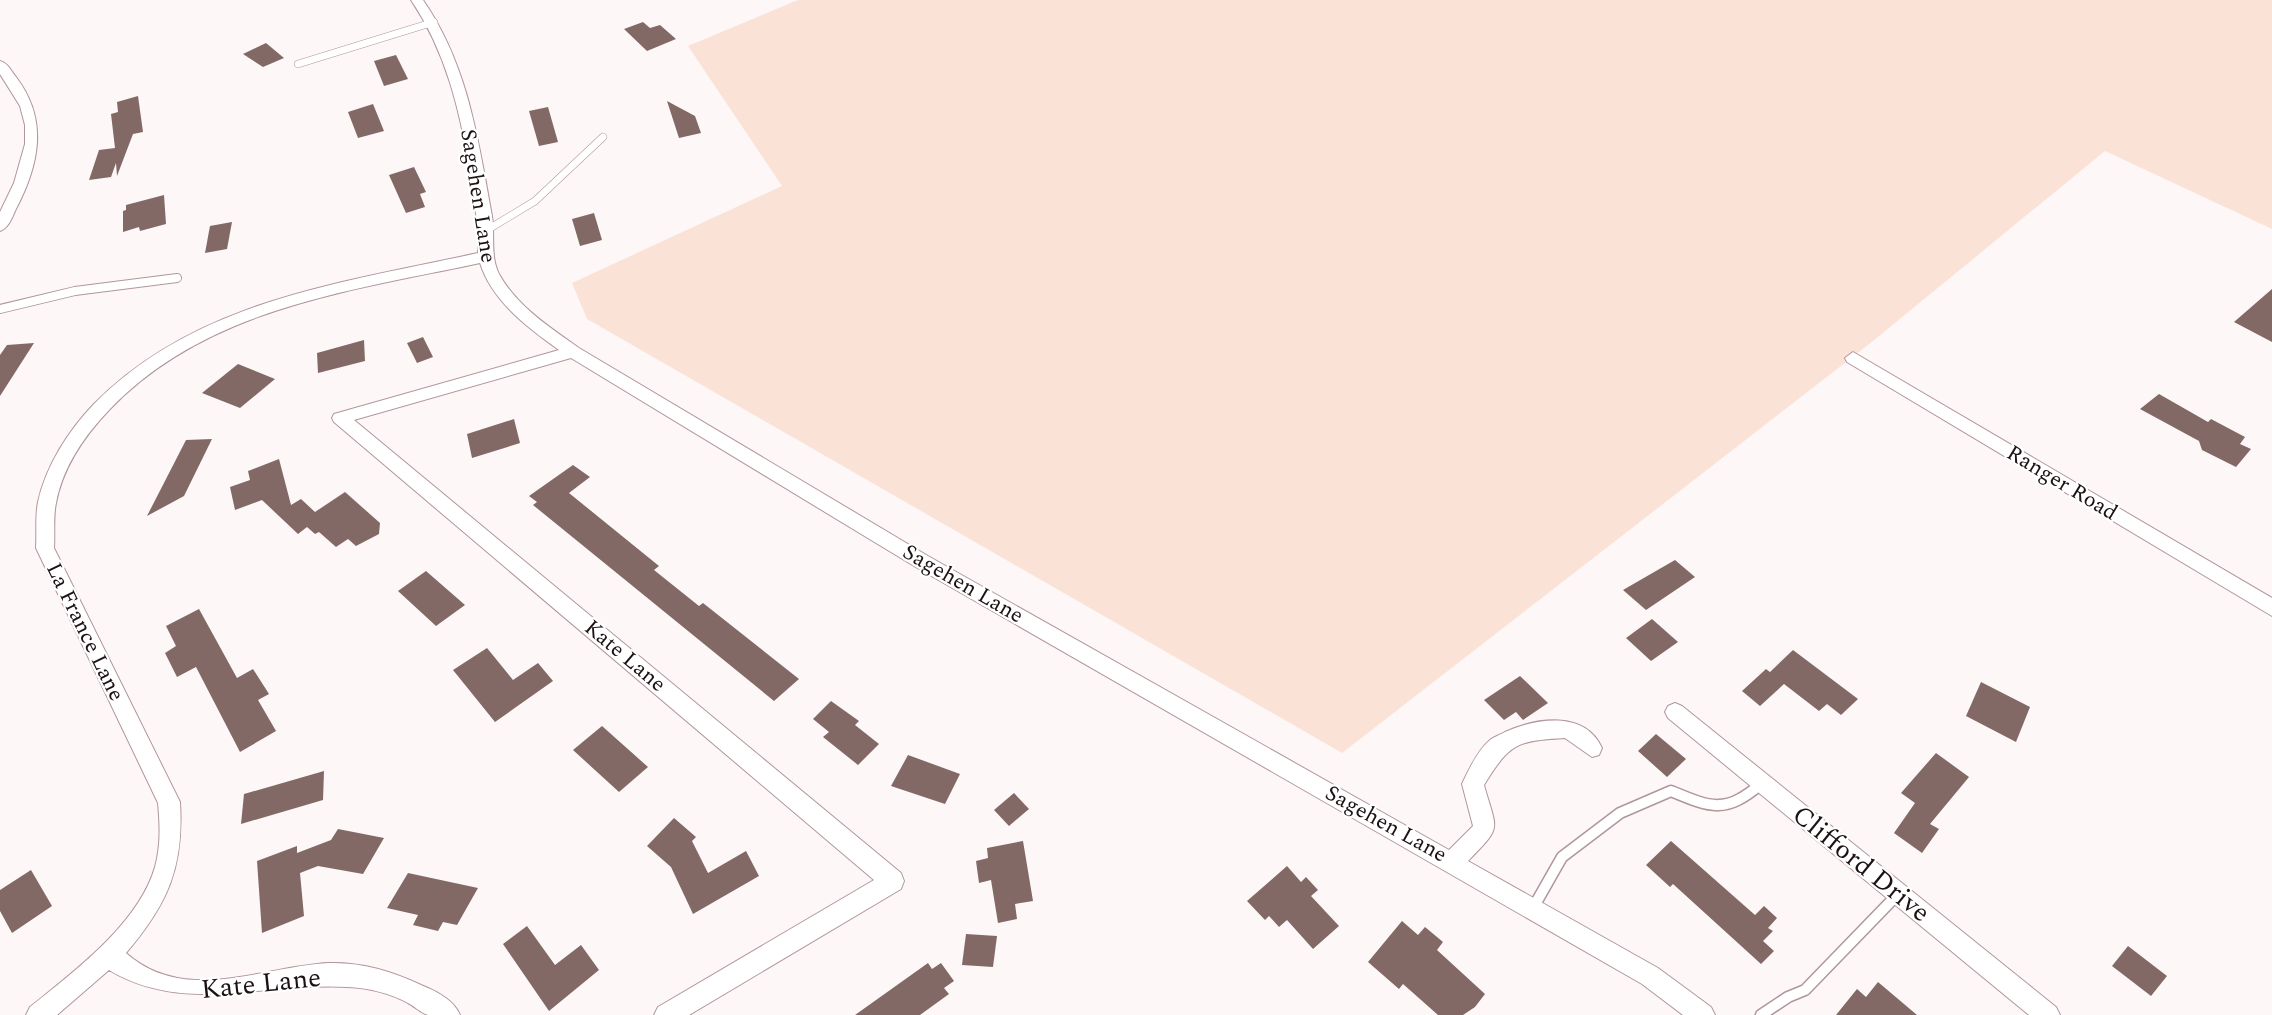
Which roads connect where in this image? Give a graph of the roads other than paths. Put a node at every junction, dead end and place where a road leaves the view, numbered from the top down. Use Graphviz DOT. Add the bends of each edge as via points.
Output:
graph roads {
  1 [pos="417,0"];
  2 [pos="434,22"];
  3 [pos="298,64"];
  4 [pos="0,65"];
  5 [pos="603,137"];
  6 [pos="0,226"];
  7 [pos="487,230"];
  8 [pos="484,257"];
  9 [pos="177,278"];
  10 [pos="0,309"];
  11 [pos="573,352"];
  12 [pos="1853,358"];
  13 [pos="2272,609"];
  14 [pos="1675,712"];
  15 [pos="1592,748"];
  16 [pos="1761,784"];
  17 [pos="1453,861"];
  18 [pos="1898,894"];
  19 [pos="1533,908"];
  20 [pos="110,955"];
  21 [pos="38,1015"];
  22 [pos="448,1015"];
  23 [pos="666,1015"];
  24 [pos="1703,1015"];
  25 [pos="1761,1015"];
  26 [pos="2048,1015"];
  1 -- 2 [label="street, Sagehen Lane"];
  2 -- 3 [label="lane"];
  2 -- 7 [label="street, Sagehen Lane" via="455,74"];
  4 -- 6 [label="street" via="27,104 32,148 25,175"];
  5 -- 7 [label="lane" via="509,221"];
  7 -- 8 [label="street, Sagehen Lane"];
  8 -- 11 [label="street, Sagehen Lane" via="504,295"];
  8 -- 20 [label="street, La France Lane" via="282,301 208,330 174,349 115,393 73,440 56,470 46,496 42,523 45,548 169,802 173,823 170,852 160,882 144,912"];
  9 -- 10 [label="lane" via="75,291"];
  11 -- 17 [label="street, Sagehen Lane" via="921,561"];
  11 -- 23 [label="street, Kate Lane" via="340,418 893,880"];
  12 -- 13 [label="street, Ranger Road"];
  14 -- 16 [label="street, Clifford Drive"];
  15 -- 17 [label="street" via="1569,729 1529,731 1496,747 1473,784 1485,829"];
  16 -- 18 [label="street, Clifford Drive"];
  16 -- 19 [label="lane" via="1741,802 1719,809 1671,791 1620,813 1562,857"];
  17 -- 19 [label="street, Sagehen Lane"];
  18 -- 25 [label="lane" via="1805,990"];
  18 -- 26 [label="street, Clifford Drive"];
  19 -- 24 [label="street, Sagehen Lane" via="1650,976"];
  20 -- 21 [label="street, La France Lane"];
  20 -- 22 [label="street, Kate Lane" via="135,975 165,987 202,993 245,991 312,977 352,976 389,982 424,996"];
}
